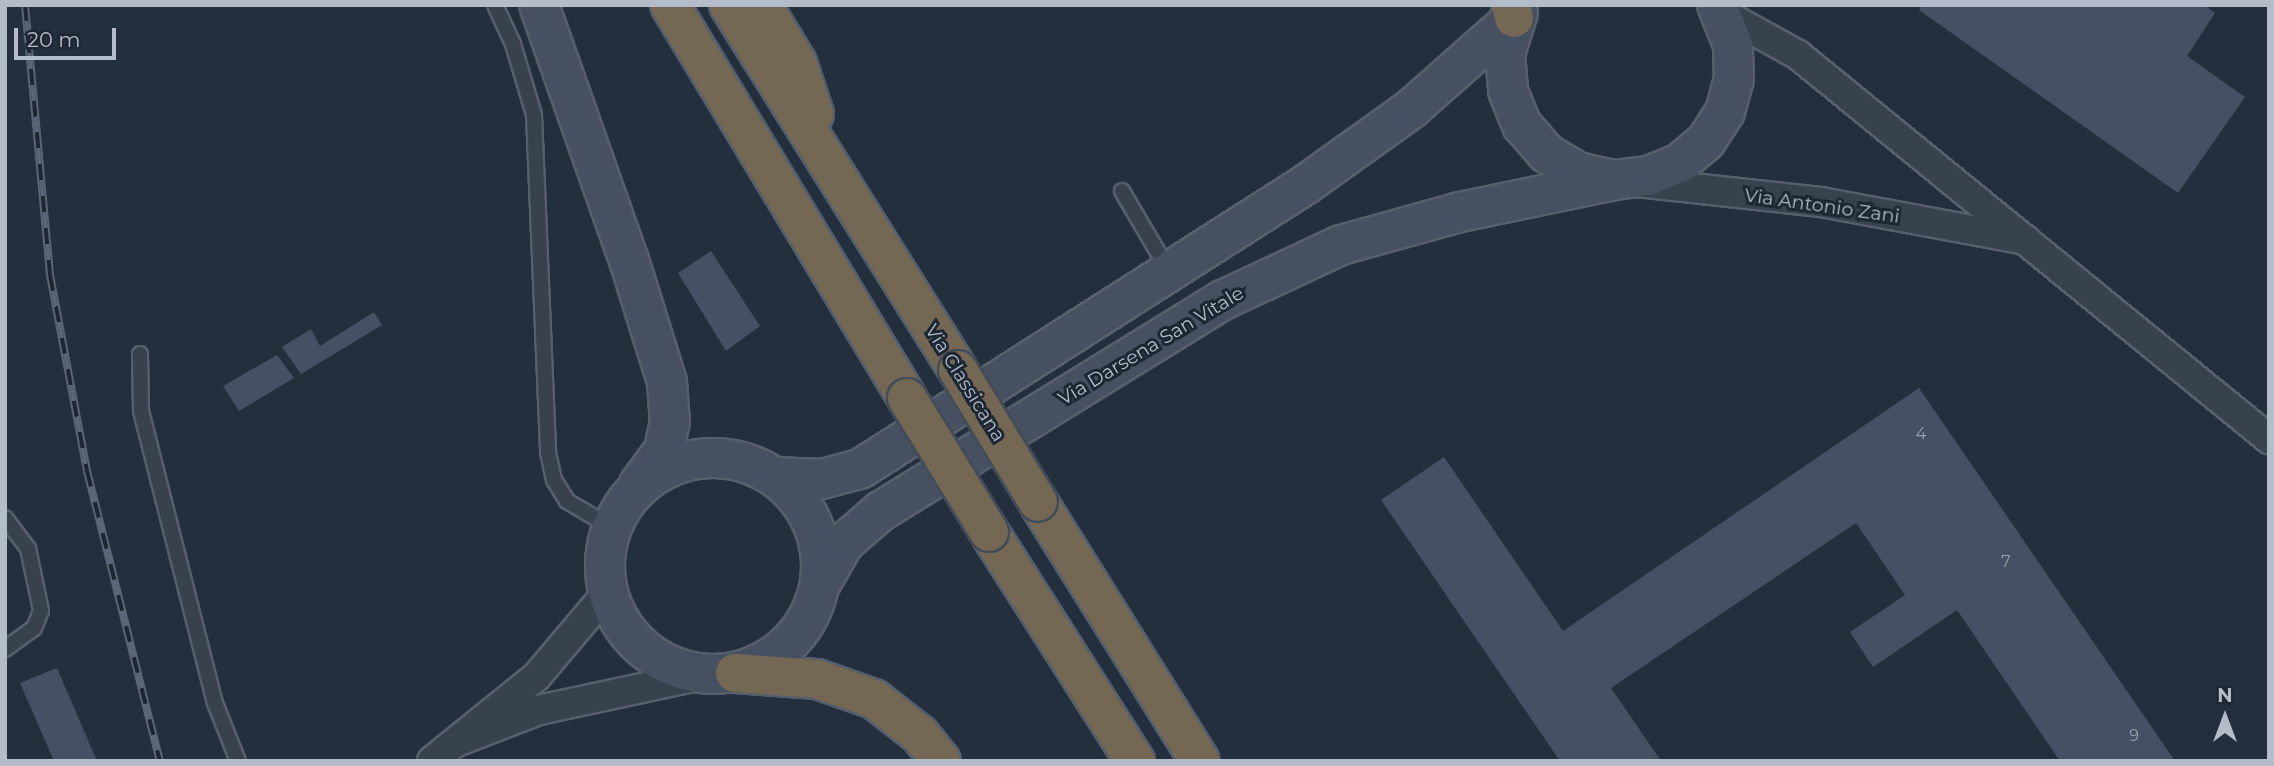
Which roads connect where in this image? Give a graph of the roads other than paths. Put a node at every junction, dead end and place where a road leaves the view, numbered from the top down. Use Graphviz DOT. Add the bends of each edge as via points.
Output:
graph roads {
  1 [pos="495,5"];
  2 [pos="539,5"];
  3 [pos="670,5"];
  4 [pos="729,5"];
  5 [pos="762,5"];
  6 [pos="1728,8"];
  7 [pos="1516,10"];
  8 [pos="833,173"];
  9 [pos="1614,180"];
  10 [pos="1122,191"];
  11 [pos="2028,240"];
  12 [pos="1169,271"];
  13 [pos="140,354"];
  14 [pos="2269,439"];
  15 [pos="775,477"];
  16 [pos="632,494"];
  17 [pos="5,518"];
  18 [pos="611,527"];
  19 [pos="821,583"];
  20 [pos="607,593"];
  21 [pos="5,649"];
  22 [pos="718,674"];
  23 [pos="458,741"];
  24 [pos="238,761"];
  25 [pos="432,761"];
  26 [pos="941,761"];
  27 [pos="1135,761"];
  28 [pos="1200,761"];
  1 -- 18 [label="lane" via="513,44 534,115 548,452 554,480 567,501"];
  2 -- 16 [label="street" via="612,209 667,382 670,421 664,450"];
  3 -- 27 [label="highway, bridge" via="989,532"];
  4 -- 8 [label="highway, Via Classicana"];
  5 -- 8 [label="highway" via="797,63"];
  6 -- 9 [label="street, Via Darsena San Vitale" via="1734,79 1725,112 1706,141 1680,163 1659,172"];
  6 -- 11 [label="street, Via Antonio Zani" via="1798,55"];
  7 -- 9 [label="street" via="1505,54 1508,91 1522,125 1546,153 1578,172"];
  7 -- 12 [label="street, Via Darsena San Vitale" via="1411,109 1305,185"];
  8 -- 28 [label="highway, Via Classicana, bridge"];
  9 -- 11 [label="street, Via Antonio Zani" via="1821,202"];
  9 -- 19 [label="street, Via Darsena San Vitale" via="1460,212 1340,246 1223,300 881,511 844,543"];
  10 -- 12 [label="lane"];
  11 -- 14 [label="street, Via Antonio Zani"];
  12 -- 15 [label="street, Via Darsena San Vitale" via="860,469 822,479"];
  13 -- 24 [label="lane" via="141,411 215,703"];
  15 -- 16 [label="street, Via Darsena San Vitale" via="744,461 692,460 659,472"];
  15 -- 19 [label="street, Via Darsena San Vitale" via="798,498 813,524 821,553"];
  16 -- 18 [label="street, Via Darsena San Vitale"];
  17 -- 21 [label="lane" via="28,548 41,611 34,628"];
  18 -- 20 [label="street, Via Darsena San Vitale" via="604,560"];
  19 -- 22 [label="street, Via Darsena San Vitale" via="811,615 792,642 766,662"];
  20 -- 22 [label="street, Via Darsena San Vitale" via="621,624 642,649 670,667"];
  20 -- 23 [label="street, Via Darsena San Vitale" via="537,676"];
  22 -- 23 [label="street, Via Darsena San Vitale" via="539,710"];
  22 -- 26 [label="highway" via="817,679 874,699 920,735"];
  23 -- 25 [label="street, Via Darsena San Vitale"];
}
